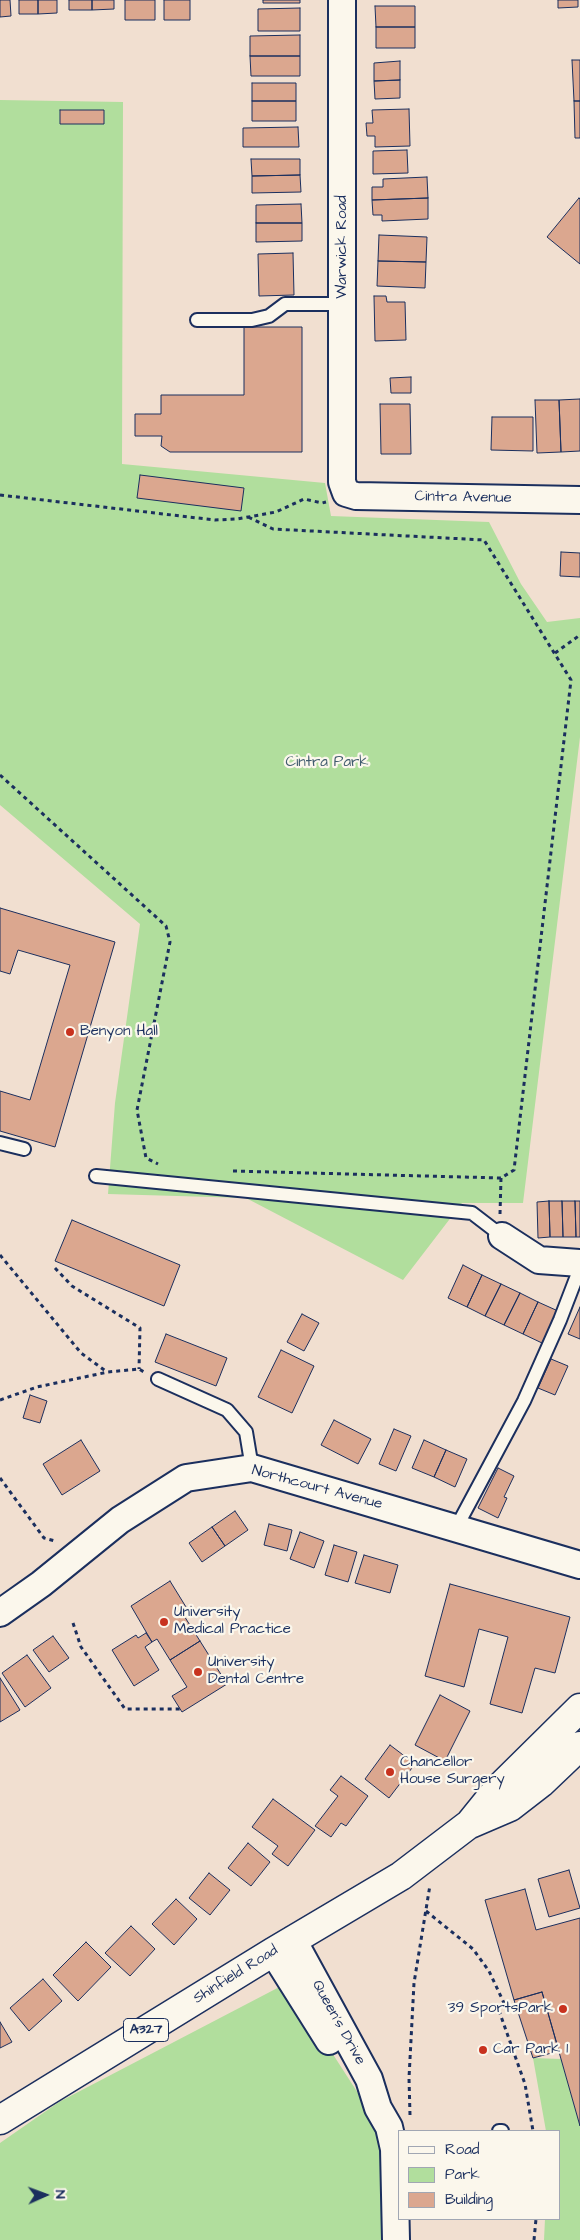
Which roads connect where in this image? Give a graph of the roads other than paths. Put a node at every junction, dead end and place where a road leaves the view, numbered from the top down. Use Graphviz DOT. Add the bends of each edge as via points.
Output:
graph roads {
  1 [pos="342,0"];
  2 [pos="343,304"];
  3 [pos="197,320"];
  4 [pos="346,493"];
  5 [pos="580,500"];
  6 [pos="0,1143"];
  7 [pos="24,1149"];
  8 [pos="96,1176"];
  9 [pos="502,1236"];
  10 [pos="580,1263"];
  11 [pos="580,1268"];
  12 [pos="158,1378"];
  13 [pos="252,1468"];
  14 [pos="456,1528"];
  15 [pos="580,1565"];
  16 [pos="0,1613"];
  17 [pos="580,1708"];
  18 [pos="580,1746"];
  19 [pos="468,1825"];
  20 [pos="283,1946"];
  21 [pos="0,2120"];
  22 [pos="396,2149"];
  23 [pos="396,2240"];
  1 -- 2 [label="street, Warwick Road"];
  2 -- 3 [label="lane" via="285,304 269,316 252,320"];
  2 -- 4 [label="street, Warwick Road" via="342,482"];
  4 -- 5 [label="street, Cintra Avenue" via="356,496"];
  6 -- 7 [label="lane"];
  8 -- 9 [label="lane" via="472,1213"];
  9 -- 10 [label="street" via="540,1260"];
  11 -- 14 [label="lane" via="524,1401"];
  12 -- 13 [label="lane" via="227,1410 246,1432"];
  13 -- 14 [label="street, Northcourt Avenue"];
  13 -- 16 [label="street, Northcourt Avenue" via="186,1478 120,1520"];
  14 -- 15 [label="street, Northcourt Avenue"];
  17 -- 19 [label="main road, Shinfield Road / A327" via="496,1790"];
  18 -- 19 [label="main road, Shinfield Road / A327" via="510,1807"];
  19 -- 20 [label="main road, Shinfield Road / A327" via="401,1876"];
  20 -- 21 [label="main road, Shinfield Road / A327"];
  20 -- 22 [label="street, Queen's Drive" via="346,2068 389,2127"];
  22 -- 23 [label="street, Queen's Drive"];
}
